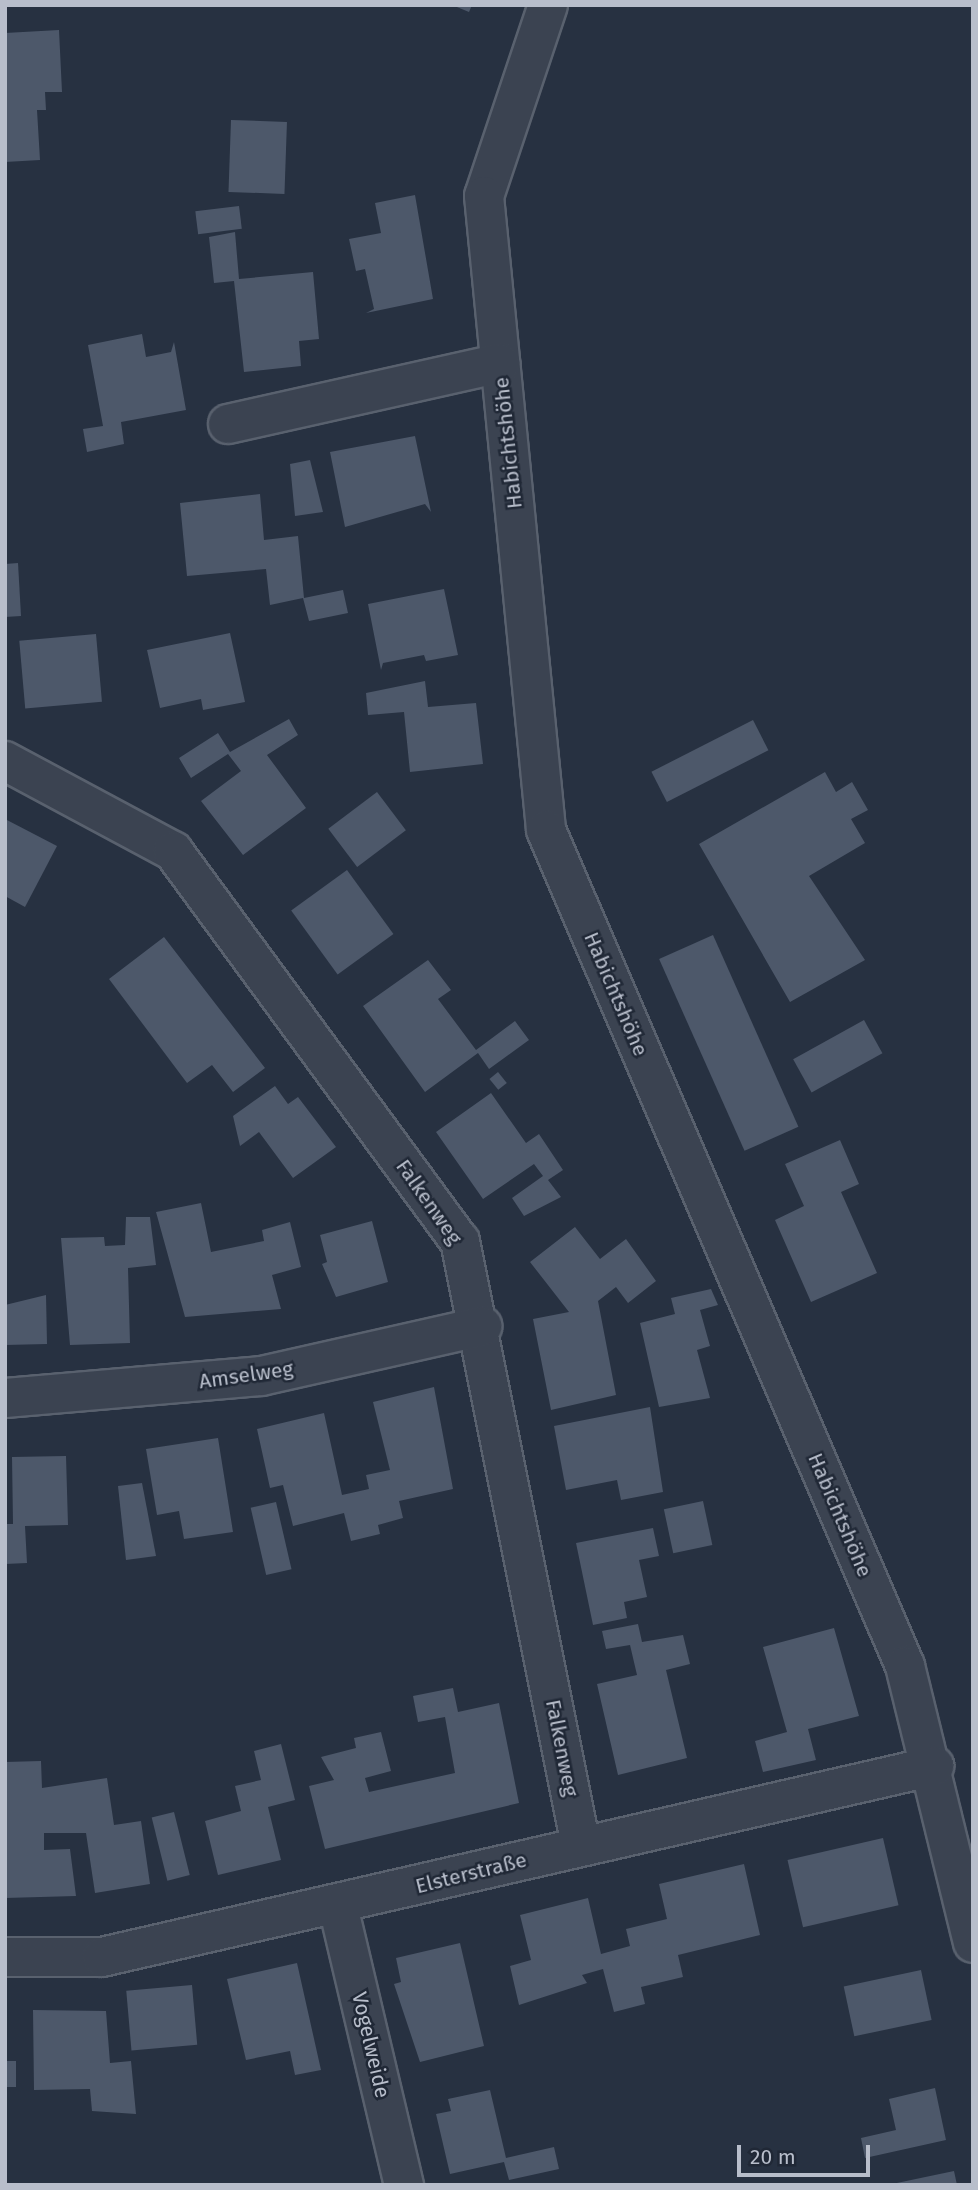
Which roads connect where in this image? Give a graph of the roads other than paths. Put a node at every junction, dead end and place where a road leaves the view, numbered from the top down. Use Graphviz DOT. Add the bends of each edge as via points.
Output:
graph roads {
  1 [pos="548,5"];
  2 [pos="500,363"];
  3 [pos="228,424"];
  4 [pos="5,761"];
  5 [pos="482,1326"];
  6 [pos="5,1398"];
  7 [pos="934,1766"];
  8 [pos="581,1846"];
  9 [pos="338,1906"];
  10 [pos="973,1943"];
  11 [pos="5,1957"];
  12 [pos="404,2185"];
  1 -- 2 [label="street, Habichtshöhe" via="484,196"];
  2 -- 3 [label="street"];
  2 -- 7 [label="street, Habichtshöhe" via="546,830 905,1666"];
  4 -- 5 [label="street, Falkenweg" via="173,851 460,1241"];
  5 -- 6 [label="street, Amselweg" via="261,1376"];
  5 -- 8 [label="street, Falkenweg"];
  7 -- 8 [label="street, Elsterstraße"];
  7 -- 10 [label="street, Habichtshöhe"];
  8 -- 9 [label="street, Elsterstraße"];
  9 -- 11 [label="street, Elsterstraße" via="102,1957"];
  9 -- 12 [label="street, Vogelweide"];
}
